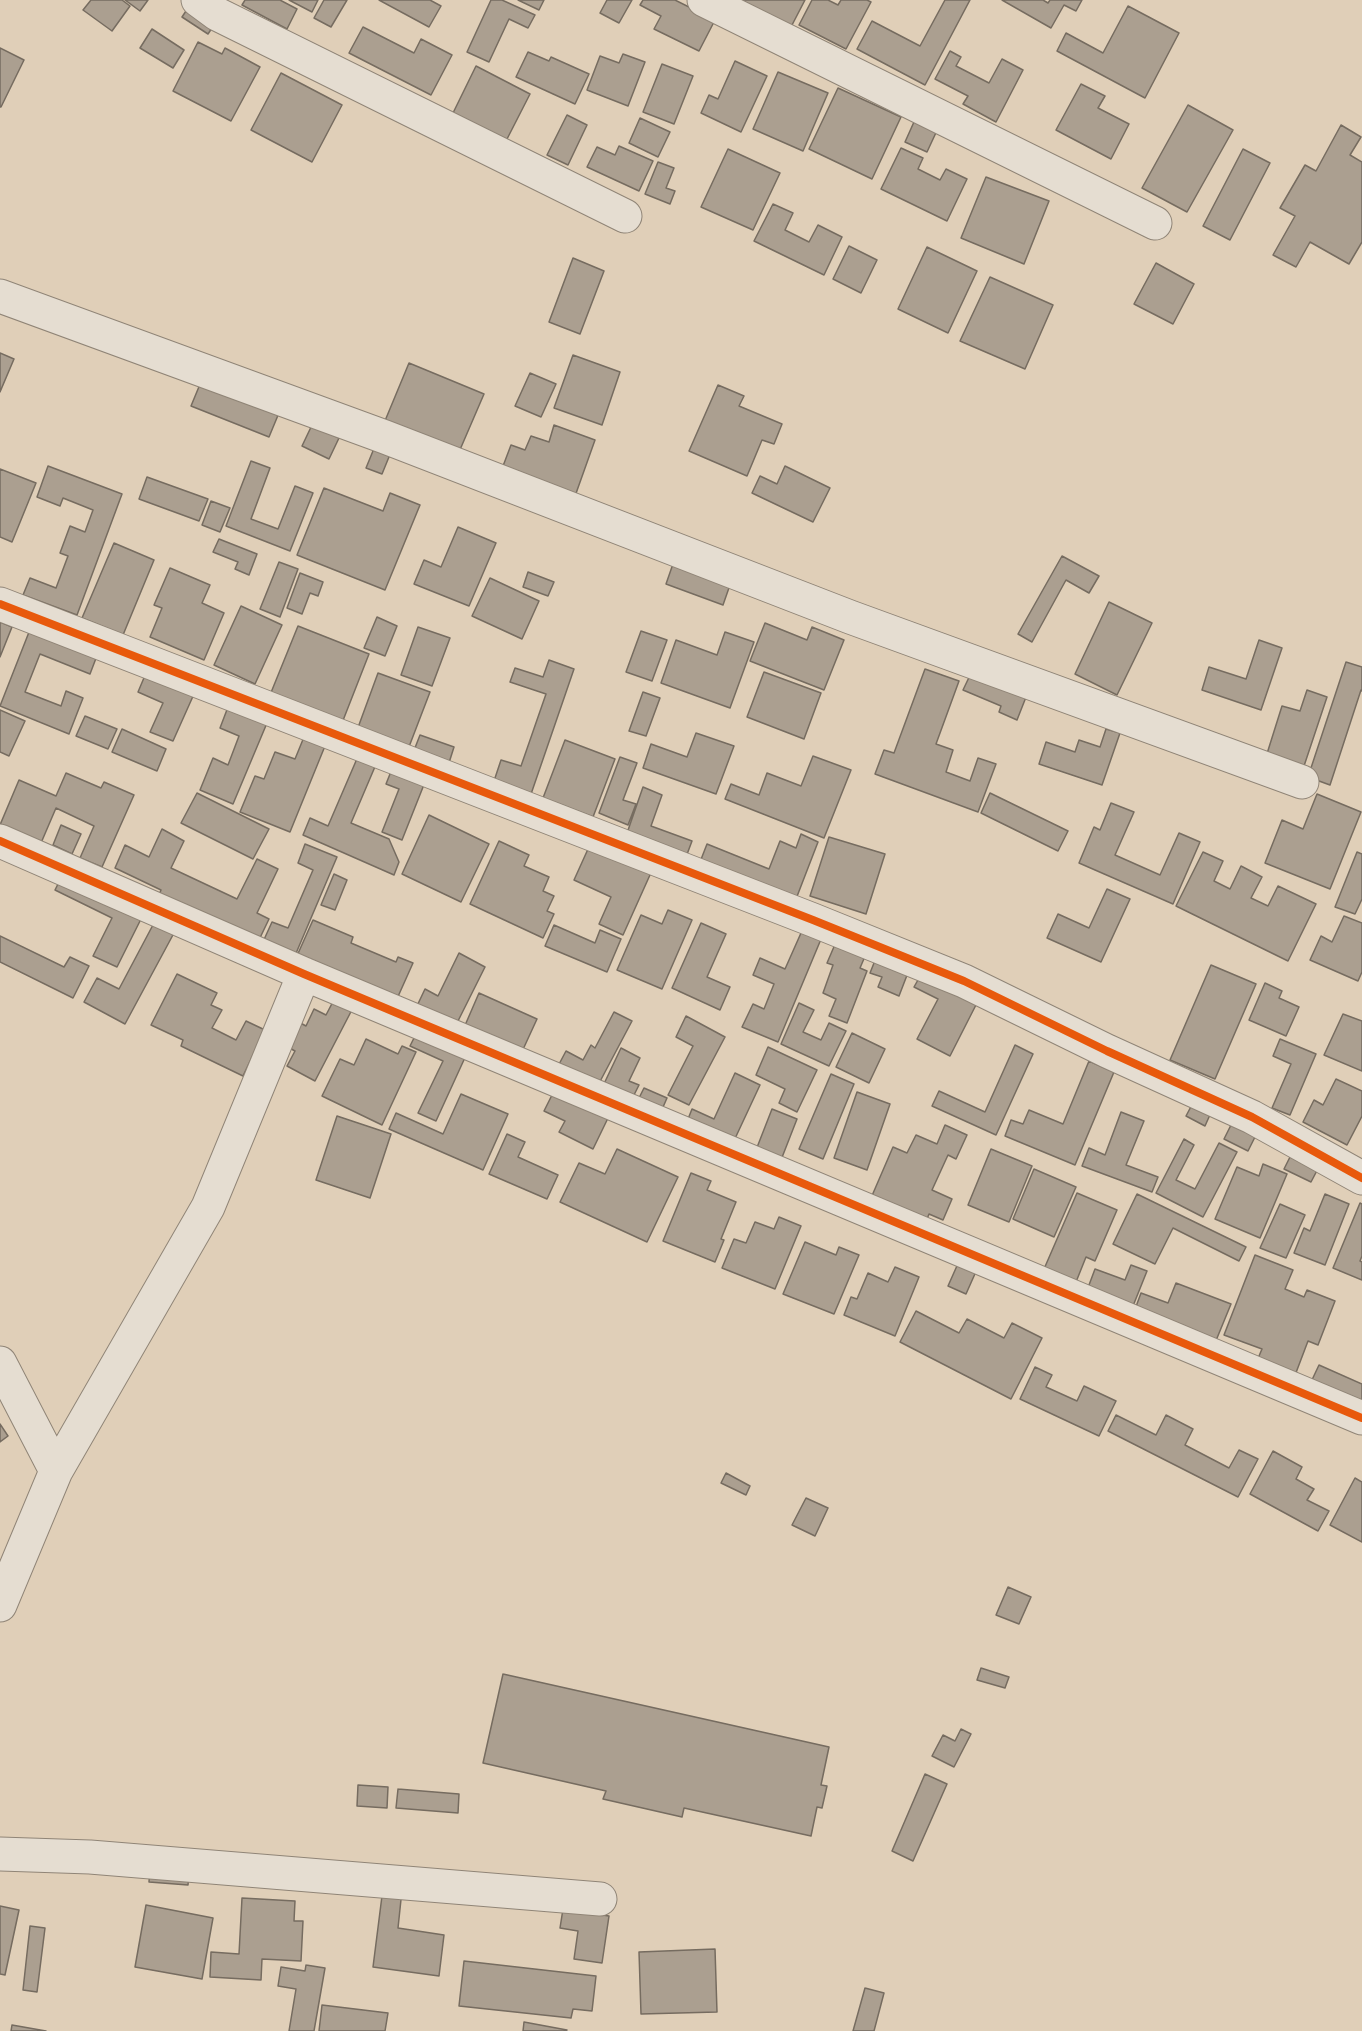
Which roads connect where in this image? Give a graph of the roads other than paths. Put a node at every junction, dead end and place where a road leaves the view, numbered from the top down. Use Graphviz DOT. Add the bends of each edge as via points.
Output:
graph roads {
  1 [pos="198,0"];
  2 [pos="704,0"];
  3 [pos="625,216"];
  4 [pos="1155,223"];
  5 [pos="0,296"];
  6 [pos="0,604"];
  7 [pos="1302,782"];
  8 [pos="0,841"];
  9 [pos="304,974"];
  10 [pos="1362,1178"];
  11 [pos="0,1363"];
  12 [pos="1362,1418"];
  13 [pos="56,1471"];
  14 [pos="0,1605"];
  15 [pos="0,1854"];
  16 [pos="600,1899"];
  1 -- 3 [label="street" via="227,20"];
  2 -- 4 [label="street"];
  5 -- 7 [label="street" via="385,437 850,617"];
  6 -- 10 [label="street" via="964,981 1252,1117"];
  8 -- 9 [label="street"];
  9 -- 12 [label="street"];
  9 -- 13 [label="street" via="208,1207"];
  11 -- 13 [label="street"];
  13 -- 14 [label="street"];
  15 -- 16 [label="street" via="90,1857"];
}
